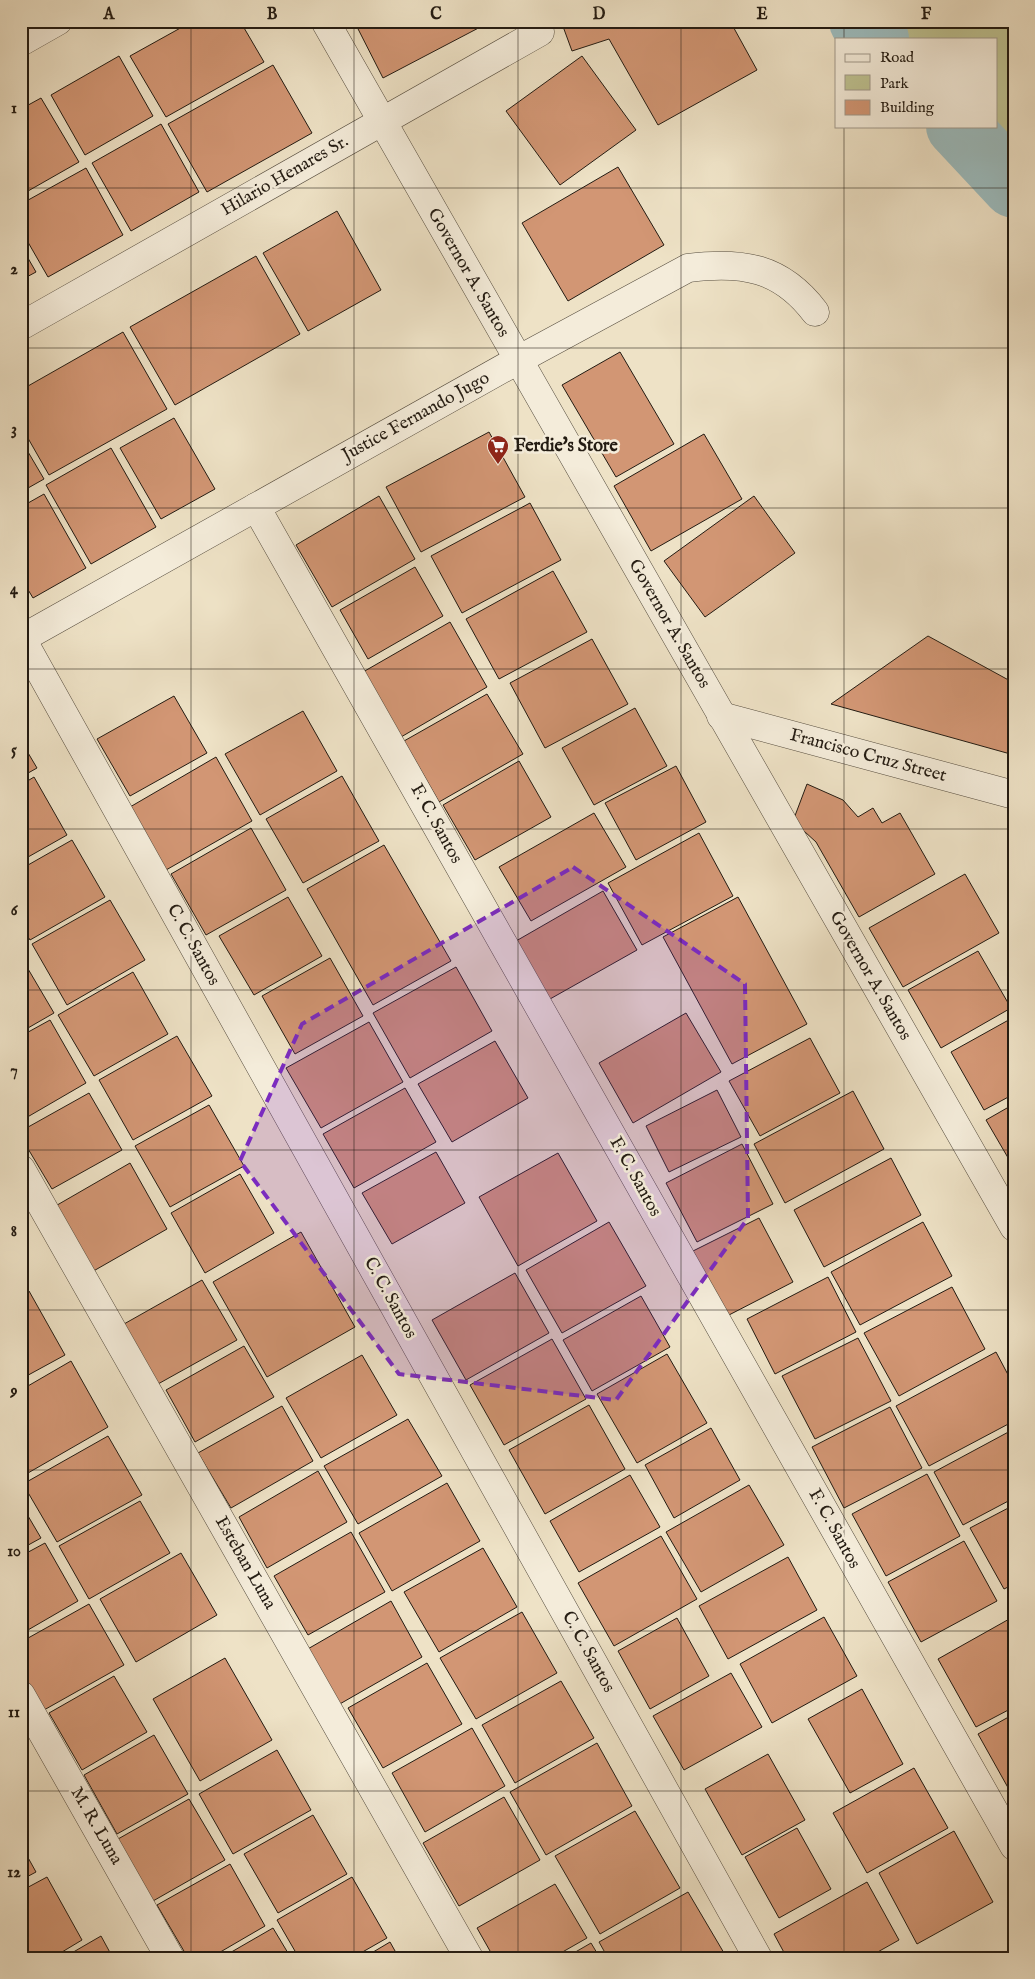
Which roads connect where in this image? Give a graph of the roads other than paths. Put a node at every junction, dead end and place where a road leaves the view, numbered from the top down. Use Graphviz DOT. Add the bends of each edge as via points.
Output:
graph roads {
  1 [pos="58,21"];
  2 [pos="325,21"];
  3 [pos="537,21"];
  4 [pos="21,42"];
  5 [pos="381,121"];
  6 [pos="815,312"];
  7 [pos="21,326"];
  8 [pos="518,360"];
  9 [pos="256,507"];
  10 [pos="22,639"];
  11 [pos="722,716"];
  12 [pos="1014,795"];
  13 [pos="21,1169"];
  14 [pos="1014,1227"];
  15 [pos="21,1695"];
  16 [pos="1014,1846"];
  17 [pos="170,1958"];
  18 [pos="469,1958"];
  19 [pos="758,1958"];
  1 -- 4 [label="street"];
  2 -- 5 [label="street, Governor A. Santos"];
  3 -- 5 [label="street, Hilario Henares Sr." via="540,32"];
  5 -- 7 [label="street, Hilario Henares Sr."];
  5 -- 8 [label="street, Governor A. Santos"];
  6 -- 8 [label="street, Justice Fernando Jugo" via="804,296 777,277 729,266 688,268"];
  8 -- 9 [label="street, Justice Fernando Jugo"];
  8 -- 11 [label="street, Governor A. Santos"];
  9 -- 10 [label="street, Justice Fernando Jugo"];
  9 -- 16 [label="street, F. C. Santos"];
  10 -- 19 [label="street, C. C. Santos"];
  11 -- 12 [label="street, Francisco Cruz Street"];
  11 -- 14 [label="street, Governor A. Santos"];
  13 -- 18 [label="street, Esteban Luna"];
  15 -- 17 [label="street, M. R. Luna"];
}
